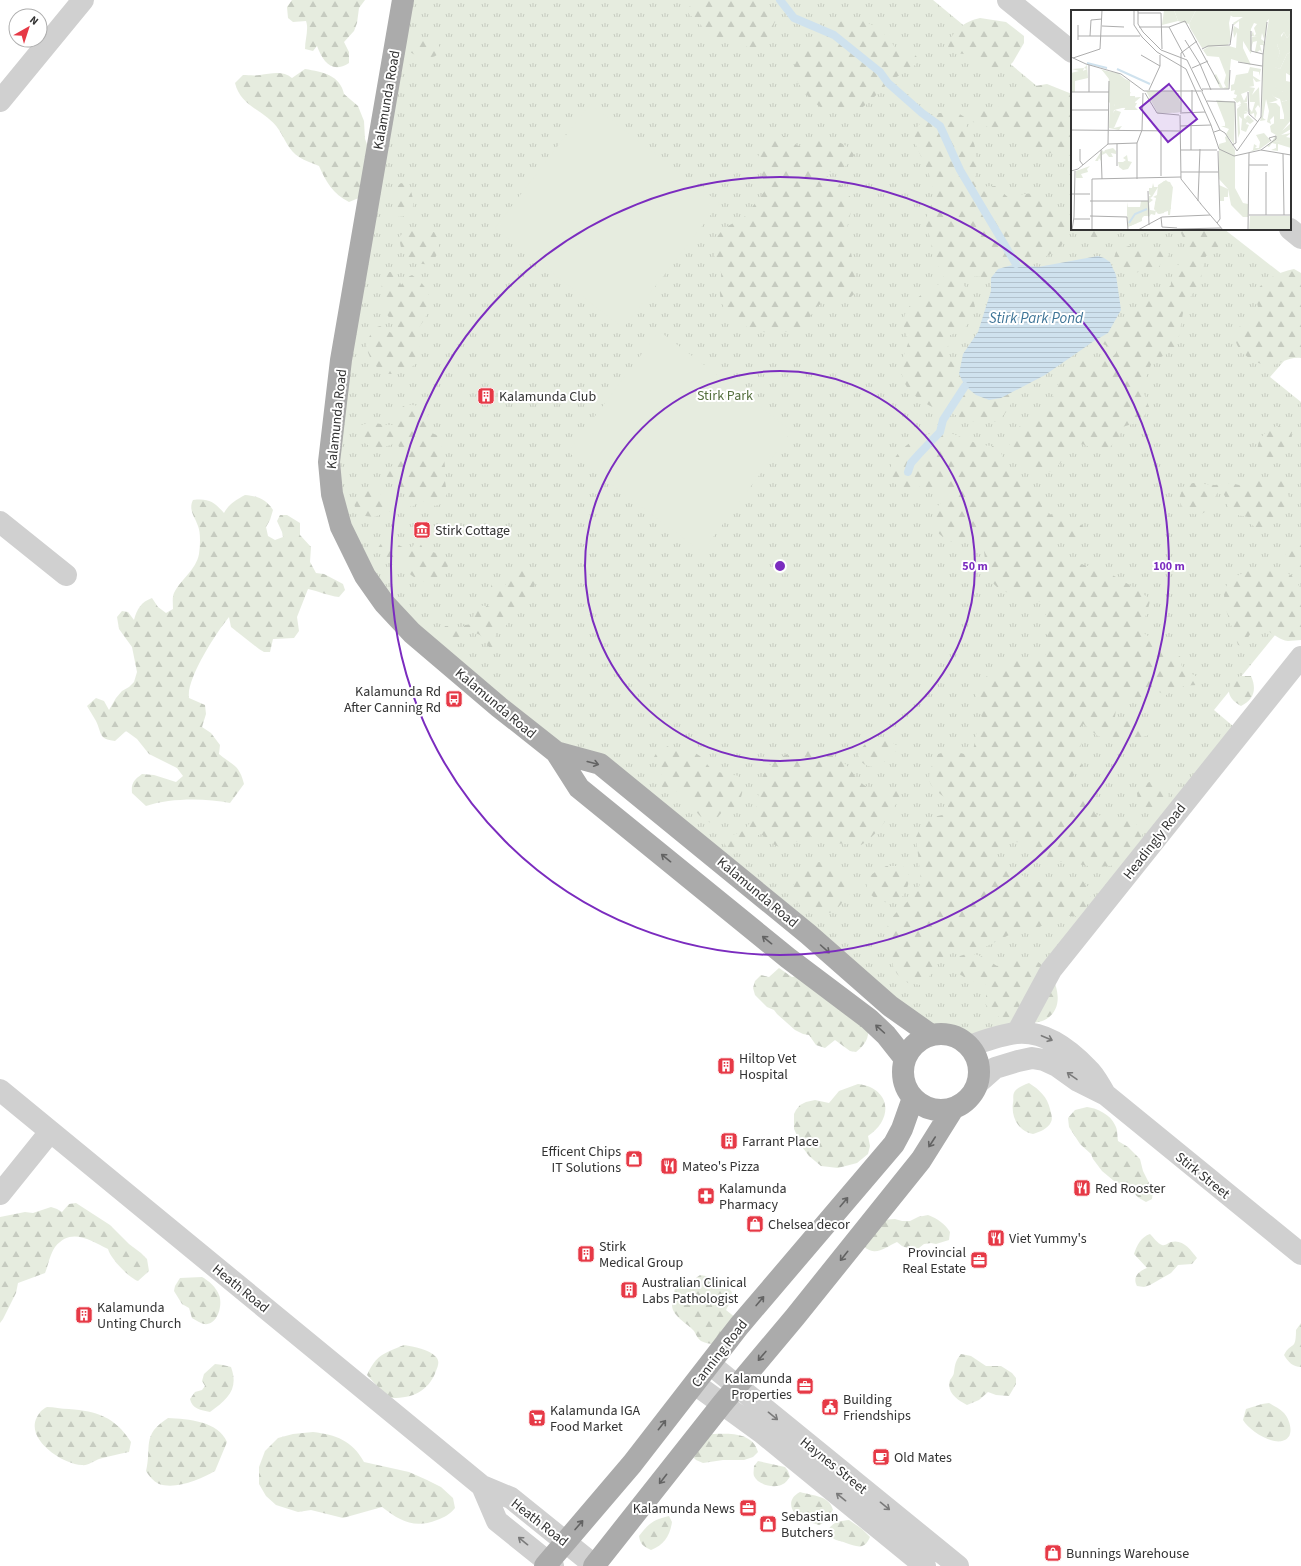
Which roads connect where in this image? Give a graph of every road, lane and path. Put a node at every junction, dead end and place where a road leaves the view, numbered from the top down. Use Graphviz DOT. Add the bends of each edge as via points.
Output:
graph roads {
  1 [pos="83,0"];
  2 [pos="403,0"];
  3 [pos="1008,0"];
  4 [pos="1071,51"];
  5 [pos="0,101"];
  6 [pos="1291,230"];
  7 [pos="1301,238"];
  8 [pos="0,522"];
  9 [pos="66,576"];
  10 [pos="1301,657"];
  11 [pos="556,752"];
  12 [pos="712,854"];
  13 [pos="692,878"];
  14 [pos="808,934"];
  15 [pos="788,958"];
  16 [pos="1017,1033"];
  17 [pos="931,1035"];
  18 [pos="969,1046"];
  19 [pos="905,1059"];
  20 [pos="978,1083"];
  21 [pos="0,1090"];
  22 [pos="1106,1096"];
  23 [pos="913,1098"];
  24 [pos="953,1109"];
  25 [pos="50,1132"];
  26 [pos="0,1194"];
  27 [pos="1301,1254"];
  28 [pos="710,1364"];
  29 [pos="695,1384"];
  30 [pos="737,1386"];
  31 [pos="722,1404"];
  32 [pos="482,1486"];
  33 [pos="565,1542"];
  34 [pos="549,1565"];
  35 [pos="594,1566"];
  36 [pos="925,1566"];
  37 [pos="958,1566"];
  1 -- 5 [label="street"];
  2 -- 11 [label="main road, Kalamunda Road" via="341,360 329,462 332,494 341,527 365,576 384,603 412,633"];
  3 -- 4 [label="street"];
  6 -- 7 [label="street"];
  8 -- 9 [label="street"];
  10 -- 16 [label="street, Headingly Road" via="1051,970"];
  11 -- 12 [label="main road, Kalamunda Road, one-way" via="600,764"];
  13 -- 11 [label="main road, Kalamunda Road, one-way" via="579,788"];
  12 -- 13 [label="main road"];
  12 -- 14 [label="main road, Kalamunda Road"];
  15 -- 13 [label="main road, Kalamunda Road, one-way"];
  14 -- 15 [label="main road"];
  14 -- 17 [label="main road, Kalamunda Road, one-way" via="890,1006"];
  19 -- 15 [label="main road, Kalamunda Road, one-way" via="886,1034 869,1019"];
  16 -- 18 [label="street, Stirk Street"];
  16 -- 22 [label="street, Stirk Street, one-way" via="1034,1034 1061,1045 1090,1070"];
  17 -- 18 [label="main road" via="951,1035"];
  17 -- 19 [label="main road" via="915,1044"];
  18 -- 20 [label="main road" via="976,1057"];
  19 -- 23 [label="main road" via="904,1080"];
  22 -- 20 [label="street, Stirk Street, one-way" via="1057,1066 1032,1058 994,1068"];
  20 -- 24 [label="main road" via="964,1103"];
  21 -- 25 [label="street, Heath Road"];
  22 -- 27 [label="street, Stirk Street"];
  23 -- 24 [label="main road" via="931,1109"];
  28 -- 23 [label="main road, Canning Road, one-way" via="894,1144"];
  24 -- 30 [label="main road, one-way" via="921,1160"];
  25 -- 26 [label="street"];
  25 -- 32 [label="street, Heath Road"];
  28 -- 29 [label="main road, Canning Road"];
  28 -- 30 [label="street, Haynes Street"];
  29 -- 31 [label="street, Haynes Street"];
  33 -- 29 [label="main road, Canning Road, one-way" via="632,1464"];
  30 -- 31 [label="main road"];
  30 -- 37 [label="street, Haynes Street, one-way"];
  31 -- 35 [label="main road, one-way"];
  36 -- 31 [label="street, Haynes Street, one-way" via="761,1432"];
  32 -- 33 [label="street, Heath Road" via="511,1498"];
  34 -- 32 [label="street, Heath Road, one-way" via="497,1521"];
  33 -- 34 [label="main road, Canning Road"];
  33 -- 35 [label="street, Heath Road"];
}
